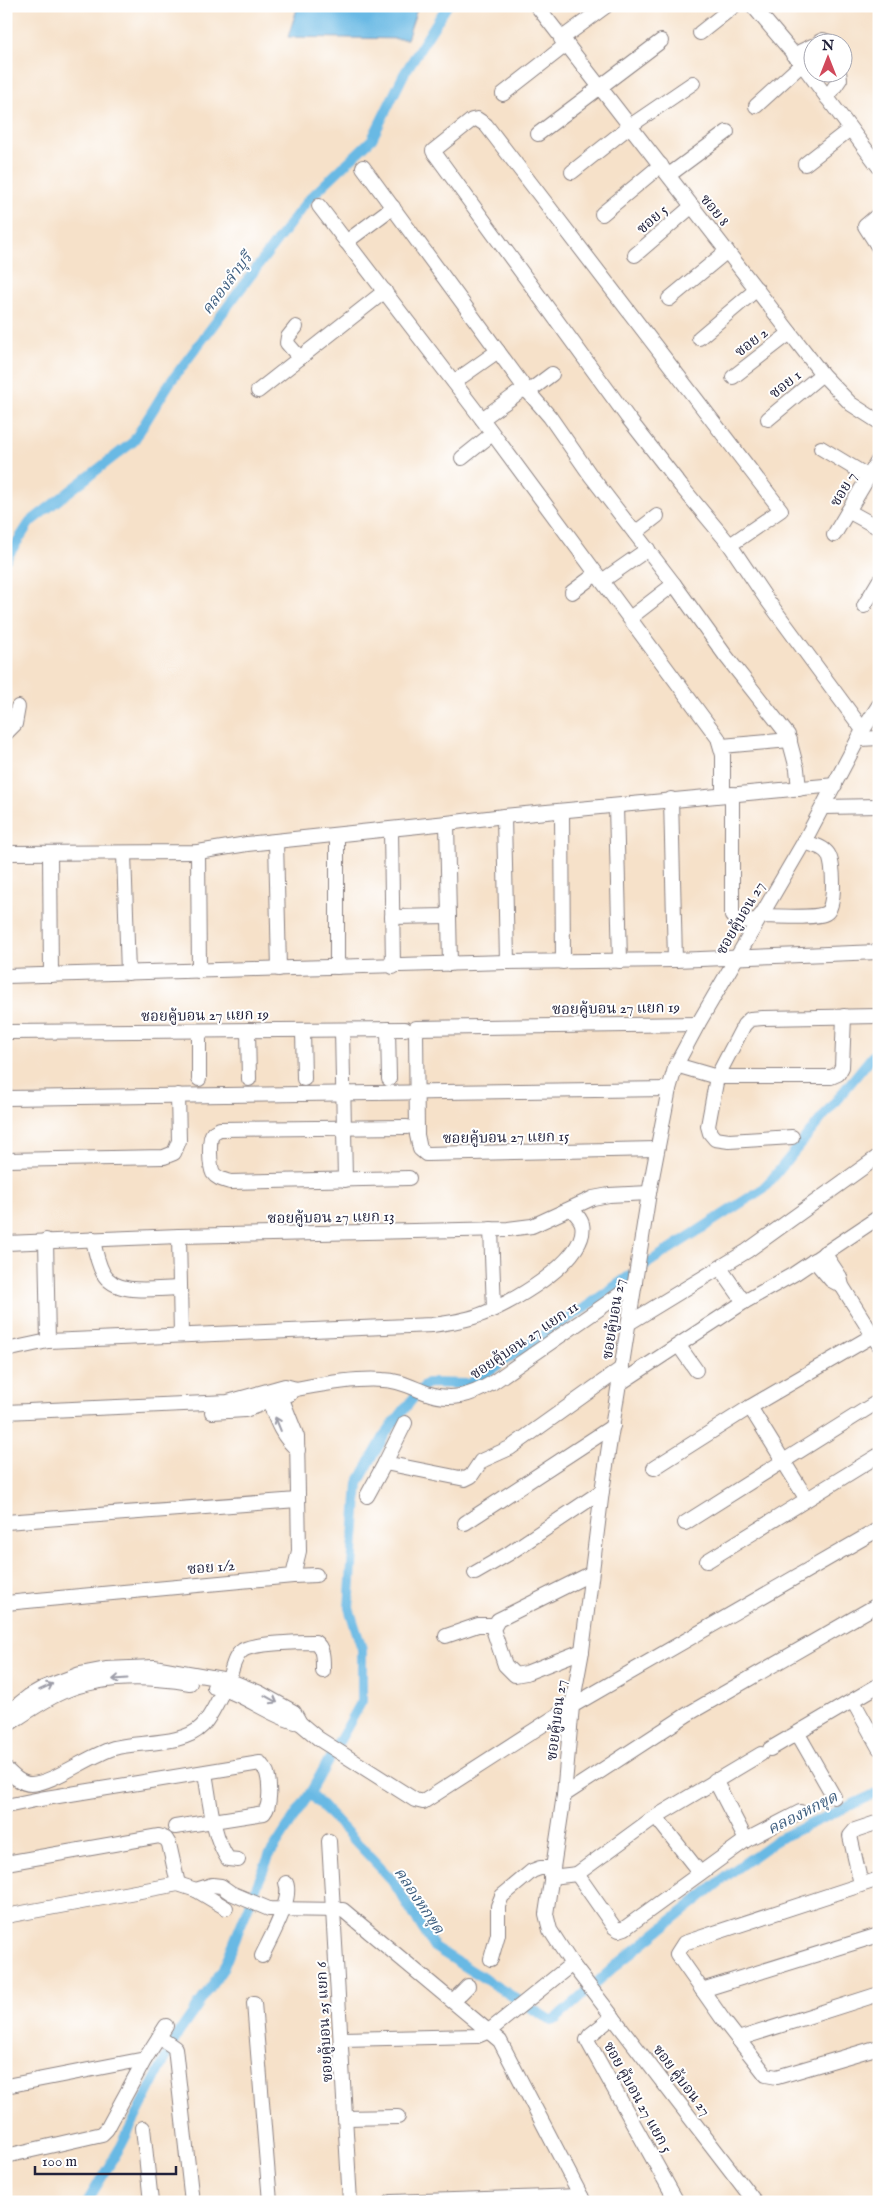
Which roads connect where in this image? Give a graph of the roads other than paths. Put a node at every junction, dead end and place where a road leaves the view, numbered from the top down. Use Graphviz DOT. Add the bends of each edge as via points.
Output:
graph roads {
  1 [pos="537,6"];
  2 [pos="606,6"];
  3 [pos="734,6"];
  4 [pos="753,6"];
  5 [pos="700,34"];
  6 [pos="661,41"];
  7 [pos="564,42"];
  8 [pos="802,56"];
  9 [pos="798,60"];
  10 [pos="838,82"];
  11 [pos="693,83"];
  12 [pos="599,86"];
  13 [pos="503,94"];
  14 [pos="827,98"];
  15 [pos="756,106"];
  16 [pos="630,126"];
  17 [pos="850,128"];
  18 [pos="726,132"];
  19 [pos="538,134"];
  20 [pos="805,164"];
  21 [pos="879,167"];
  22 [pos="363,168"];
  23 [pos="665,170"];
  24 [pos="572,172"];
  25 [pos="319,206"];
  26 [pos="393,207"];
  27 [pos="691,207"];
  28 [pos="602,214"];
  29 [pos="879,214"];
  30 [pos="346,242"];
  31 [pos="879,248"];
  32 [pos="727,251"];
  33 [pos="634,256"];
  34 [pos="757,289"];
  35 [pos="385,291"];
  36 [pos="669,299"];
  37 [pos="296,327"];
  38 [pos="790,333"];
  39 [pos="699,338"];
  40 [pos="498,351"];
  41 [pos="300,358"];
  42 [pos="552,374"];
  43 [pos="822,374"];
  44 [pos="733,377"];
  45 [pos="454,382"];
  46 [pos="526,390"];
  47 [pos="258,391"];
  48 [pos="482,419"];
  49 [pos="768,419"];
  50 [pos="879,422"];
  51 [pos="492,434"];
  52 [pos="821,448"];
  53 [pos="462,458"];
  54 [pos="879,459"];
  55 [pos="869,477"];
  56 [pos="848,511"];
  57 [pos="657,516"];
  58 [pos="879,528"];
  59 [pos="635,533"];
  60 [pos="834,535"];
  61 [pos="730,545"];
  62 [pos="648,549"];
  63 [pos="599,577"];
  64 [pos="879,581"];
  65 [pos="674,584"];
  66 [pos="572,592"];
  67 [pos="864,606"];
  68 [pos="630,618"];
  69 [pos="879,706"];
  70 [pos="18,707"];
  71 [pos="6,733"];
  72 [pos="862,735"];
  73 [pos="879,738"];
  74 [pos="790,740"];
  75 [pos="722,746"];
  76 [pos="835,785"];
  77 [pos="798,789"];
  78 [pos="727,794"];
  79 [pos="671,799"];
  80 [pos="616,806"];
  81 [pos="879,806"];
  82 [pos="824,807"];
  83 [pos="562,810"];
  84 [pos="504,816"];
  85 [pos="448,823"];
  86 [pos="391,830"];
  87 [pos="337,835"];
  88 [pos="276,841"];
  89 [pos="804,842"];
  90 [pos="198,852"];
  91 [pos="6,853"];
  92 [pos="50,853"];
  93 [pos="124,853"];
  94 [pos="448,916"];
  95 [pos="392,917"];
  96 [pos="759,918"];
  97 [pos="879,952"];
  98 [pos="737,956"];
  99 [pos="675,960"];
  100 [pos="620,961"];
  101 [pos="507,962"];
  102 [pos="563,962"];
  103 [pos="450,964"];
  104 [pos="337,967"];
  105 [pos="393,967"];
  106 [pos="279,969"];
  107 [pos="199,971"];
  108 [pos="128,973"];
  109 [pos="51,975"];
  110 [pos="6,976"];
  111 [pos="844,1016"];
  112 [pos="879,1016"];
  113 [pos="698,1024"];
  114 [pos="388,1028"];
  115 [pos="410,1028"];
  116 [pos="248,1030"];
  117 [pos="303,1030"];
  118 [pos="342,1030"];
  119 [pos="198,1031"];
  120 [pos="6,1032"];
  121 [pos="676,1065"];
  122 [pos="717,1076"];
  123 [pos="199,1079"];
  124 [pos="249,1079"];
  125 [pos="304,1079"];
  126 [pos="389,1079"];
  127 [pos="669,1089"];
  128 [pos="417,1092"];
  129 [pos="343,1093"];
  130 [pos="178,1095"];
  131 [pos="6,1098"];
  132 [pos="344,1127"];
  133 [pos="408,1127"];
  134 [pos="792,1137"];
  135 [pos="657,1150"];
  136 [pos="879,1156"];
  137 [pos="6,1160"];
  138 [pos="409,1178"];
  139 [pos="345,1180"];
  140 [pos="649,1193"];
  141 [pos="571,1209"];
  142 [pos="879,1217"];
  143 [pos="490,1229"];
  144 [pos="179,1236"];
  145 [pos="93,1239"];
  146 [pos="46,1240"];
  147 [pos="6,1243"];
  148 [pos="819,1257"];
  149 [pos="720,1268"];
  150 [pos="635,1284"];
  151 [pos="180,1288"];
  152 [pos="744,1302"];
  153 [pos="494,1309"];
  154 [pos="629,1323"];
  155 [pos="181,1334"];
  156 [pos="877,1337"];
  157 [pos="48,1341"];
  158 [pos="680,1346"];
  159 [pos="6,1350"];
  160 [pos="622,1368"];
  161 [pos="696,1370"];
  162 [pos="619,1384"];
  163 [pos="274,1395"];
  164 [pos="879,1401"];
  165 [pos="750,1407"];
  166 [pos="6,1412"];
  167 [pos="6,1421"];
  168 [pos="405,1423"];
  169 [pos="613,1426"];
  170 [pos="879,1455"];
  171 [pos="385,1462"];
  172 [pos="784,1462"];
  173 [pos="654,1468"];
  174 [pos="602,1491"];
  175 [pos="367,1496"];
  176 [pos="806,1498"];
  177 [pos="297,1500"];
  178 [pos="6,1522"];
  179 [pos="465,1523"];
  180 [pos="686,1523"];
  181 [pos="879,1529"];
  182 [pos="707,1561"];
  183 [pos="475,1573"];
  184 [pos="590,1574"];
  185 [pos="292,1576"];
  186 [pos="316,1576"];
  187 [pos="6,1603"];
  188 [pos="879,1604"];
  189 [pos="494,1625"];
  190 [pos="446,1636"];
  191 [pos="582,1651"];
  192 [pos="324,1671"];
  193 [pos="75,1682"];
  194 [pos="226,1684"];
  195 [pos="879,1685"];
  196 [pos="853,1700"];
  197 [pos="572,1706"];
  198 [pos="6,1714"];
  199 [pos="6,1726"];
  200 [pos="798,1734"];
  201 [pos="879,1748"];
  202 [pos="6,1769"];
  203 [pos="206,1773"];
  204 [pos="715,1780"];
  205 [pos="564,1795"];
  206 [pos="834,1797"];
  207 [pos="6,1806"];
  208 [pos="800,1812"];
  209 [pos="656,1817"];
  210 [pos="214,1820"];
  211 [pos="879,1822"];
  212 [pos="175,1827"];
  213 [pos="746,1840"];
  214 [pos="329,1841"];
  215 [pos="238,1860"];
  216 [pos="6,1863"];
  217 [pos="552,1873"];
  218 [pos="700,1873"];
  219 [pos="577,1874"];
  220 [pos="879,1879"];
  221 [pos="286,1883"];
  222 [pos="178,1884"];
  223 [pos="861,1884"];
  224 [pos="196,1890"];
  225 [pos="276,1906"];
  226 [pos="226,1908"];
  227 [pos="335,1909"];
  228 [pos="6,1916"];
  229 [pos="879,1935"];
  230 [pos="262,1956"];
  231 [pos="491,1958"];
  232 [pos="572,1964"];
  233 [pos="583,1978"];
  234 [pos="468,1986"];
  235 [pos="702,1990"];
  236 [pos="879,1994"];
  237 [pos="454,2000"];
  238 [pos="254,2003"];
  239 [pos="613,2017"];
  240 [pos="489,2031"];
  241 [pos="342,2039"];
  242 [pos="738,2039"];
  243 [pos="879,2047"];
  244 [pos="145,2059"];
  245 [pos="6,2086"];
  246 [pos="398,2117"];
  247 [pos="345,2118"];
  248 [pos="143,2128"];
  249 [pos="6,2156"];
  250 [pos="583,2199"];
  251 [pos="151,2202"];
  252 [pos="192,2202"];
  253 [pos="270,2202"];
  254 [pos="350,2202"];
  255 [pos="391,2202"];
  256 [pos="677,2202"];
  257 [pos="755,2202"];
  1 -- 7 [label="street, ซอย 8"];
  2 -- 7 [label="street"];
  3 -- 5 [label="street"];
  4 -- 9 [label="street"];
  6 -- 12 [label="street"];
  7 -- 12 [label="street, ซอย 8"];
  7 -- 13 [label="street"];
  8 -- 9 [label="street"];
  9 -- 14 [label="street"];
  9 -- 15 [label="street"];
  10 -- 14 [label="street"];
  11 -- 16 [label="street"];
  12 -- 16 [label="street, ซอย 8"];
  12 -- 19 [label="street"];
  14 -- 17 [label="street"];
  16 -- 23 [label="street, ซอย 8"];
  16 -- 24 [label="street"];
  17 -- 20 [label="street"];
  17 -- 21 [label="street"];
  18 -- 23 [label="street"];
  22 -- 26 [label="street"];
  23 -- 27 [label="street, ซอย 8"];
  23 -- 28 [label="street"];
  25 -- 30 [label="street"];
  26 -- 30 [label="street"];
  26 -- 40 [label="street"];
  27 -- 32 [label="street, ซอย 8"];
  27 -- 33 [label="street, ซอย 5"];
  29 -- 31 [label="street" via="865,226"];
  30 -- 35 [label="street"];
  32 -- 34 [label="street, ซอย 8"];
  32 -- 36 [label="street"];
  34 -- 38 [label="street, ซอย 8"];
  34 -- 39 [label="street"];
  35 -- 41 [label="street"];
  35 -- 45 [label="street"];
  37 -- 41 [label="street" via="288,336 288,343"];
  38 -- 43 [label="street, ซอย 8"];
  38 -- 44 [label="street, ซอย 2"];
  40 -- 45 [label="street"];
  40 -- 46 [label="street"];
  41 -- 47 [label="street"];
  42 -- 46 [label="street"];
  43 -- 49 [label="street, ซอย 1"];
  43 -- 50 [label="street, ซอย 8" via="851,404"];
  45 -- 48 [label="street"];
  46 -- 48 [label="street"];
  46 -- 59 [label="street" via="550,417"];
  48 -- 51 [label="street"];
  51 -- 53 [label="street"];
  51 -- 63 [label="street"];
  52 -- 55 [label="street"];
  54 -- 55 [label="street, ซอย 7"];
  55 -- 56 [label="street, ซอย 7"];
  56 -- 58 [label="street"];
  56 -- 60 [label="street, ซอย 7"];
  57 -- 59 [label="street"];
  59 -- 62 [label="street"];
  61 -- 61 [label="street" via="781,510 486,125 477,119 472,120 433,151 628,418"];
  61 -- 72 [label="street"];
  62 -- 63 [label="street"];
  62 -- 65 [label="street"];
  63 -- 66 [label="street"];
  63 -- 68 [label="street"];
  64 -- 67 [label="street"];
  65 -- 68 [label="street"];
  65 -- 74 [label="street"];
  68 -- 75 [label="street"];
  69 -- 72 [label="street, ซอยคู้บอน 27"];
  70 -- 71 [label="street" via="15,724"];
  72 -- 73 [label="street"];
  72 -- 76 [label="street, ซอยคู้บอน 27"];
  74 -- 75 [label="street"];
  74 -- 77 [label="street"];
  75 -- 78 [label="street"];
  76 -- 77 [label="street"];
  76 -- 82 [label="street, ซอยคู้บอน 27"];
  77 -- 78 [label="street"];
  78 -- 79 [label="street"];
  78 -- 96 [label="street" via="732,916 739,921"];
  79 -- 80 [label="street"];
  79 -- 99 [label="street"];
  80 -- 83 [label="street"];
  80 -- 100 [label="street"];
  81 -- 82 [label="street"];
  82 -- 89 [label="street, ซอยคู้บอน 27"];
  83 -- 84 [label="street"];
  83 -- 102 [label="street"];
  84 -- 85 [label="street"];
  84 -- 101 [label="street"];
  85 -- 86 [label="street"];
  85 -- 94 [label="street"];
  86 -- 87 [label="street"];
  86 -- 95 [label="street"];
  87 -- 88 [label="street"];
  87 -- 104 [label="street"];
  88 -- 90 [label="street"];
  88 -- 106 [label="street"];
  89 -- 96 [label="street, ซอยคู้บอน 27"];
  89 -- 96 [label="street" via="822,848 830,857 832,907 816,916"];
  90 -- 93 [label="street"];
  90 -- 107 [label="street"];
  91 -- 92 [label="street"];
  92 -- 93 [label="street"];
  92 -- 109 [label="street"];
  93 -- 108 [label="street"];
  94 -- 95 [label="street"];
  94 -- 103 [label="street"];
  95 -- 105 [label="street"];
  96 -- 98 [label="street, ซอยคู้บอน 27"];
  97 -- 98 [label="street"];
  98 -- 99 [label="street"];
  98 -- 113 [label="street, ซอยคู้บอน 27"];
  99 -- 100 [label="street"];
  100 -- 102 [label="street"];
  101 -- 102 [label="street"];
  101 -- 103 [label="street"];
  103 -- 105 [label="street"];
  104 -- 105 [label="street"];
  104 -- 106 [label="street"];
  106 -- 107 [label="street"];
  107 -- 108 [label="street"];
  108 -- 109 [label="street"];
  109 -- 110 [label="street"];
  111 -- 112 [label="street"];
  111 -- 122 [label="street" via="750,1020 744,1025"];
  111 -- 122 [label="street" via="842,1067 838,1074 820,1078"];
  113 -- 115 [label="street, ซอยคู้บอน 27 แยก 19"];
  113 -- 121 [label="street, ซอยคู้บอน 27"];
  114 -- 115 [label="street, ซอยคู้บอน 27 แยก 19"];
  114 -- 118 [label="street, ซอยคู้บอน 27 แยก 19"];
  114 -- 126 [label="street"];
  115 -- 128 [label="street, ซอยคู้บอน 27 แยก 15"];
  116 -- 117 [label="street, ซอยคู้บอน 27 แยก 19"];
  116 -- 119 [label="street, ซอยคู้บอน 27 แยก 19"];
  116 -- 124 [label="street"];
  117 -- 118 [label="street, ซอยคู้บอน 27 แยก 19"];
  117 -- 125 [label="street"];
  118 -- 129 [label="street"];
  119 -- 120 [label="street, ซอยคู้บอน 27 แยก 19"];
  119 -- 123 [label="street"];
  121 -- 122 [label="street"];
  121 -- 127 [label="street, ซอยคู้บอน 27"];
  122 -- 134 [label="street" via="708,1126 715,1139"];
  127 -- 128 [label="street"];
  127 -- 135 [label="street, ซอยคู้บอน 27"];
  128 -- 129 [label="street"];
  128 -- 135 [label="street, ซอยคู้บอน 27 แยก 15" via="418,1144 426,1154"];
  129 -- 130 [label="street"];
  129 -- 132 [label="street"];
  130 -- 131 [label="street"];
  130 -- 137 [label="street" via="179,1141 174,1153 164,1157"];
  132 -- 133 [label="street"];
  132 -- 139 [label="street"];
  132 -- 139 [label="street" via="220,1129 210,1138 210,1160 213,1172 230,1182"];
  135 -- 140 [label="street, ซอยคู้บอน 27"];
  136 -- 149 [label="street"];
  138 -- 139 [label="street"];
  140 -- 141 [label="street, ซอยคู้บอน 27 แยก 13" via="593,1198"];
  140 -- 150 [label="street, ซอยคู้บอน 27"];
  141 -- 143 [label="street, ซอยคู้บอน 27 แยก 13" via="532,1226"];
  141 -- 153 [label="street" via="582,1225 573,1253 554,1271"];
  142 -- 148 [label="street"];
  143 -- 144 [label="street, ซอยคู้บอน 27 แยก 13"];
  143 -- 153 [label="street"];
  144 -- 145 [label="street, ซอยคู้บอน 27 แยก 13"];
  144 -- 151 [label="street"];
  145 -- 146 [label="street, ซอยคู้บอน 27 แยก 13"];
  145 -- 151 [label="street" via="98,1262 113,1284 124,1288"];
  146 -- 147 [label="street, ซอยคู้บอน 27 แยก 13"];
  146 -- 157 [label="street"];
  148 -- 152 [label="street"];
  148 -- 156 [label="street" via="831,1280 842,1286"];
  149 -- 152 [label="street"];
  149 -- 154 [label="street"];
  150 -- 154 [label="street, ซอยคู้บอน 27"];
  150 -- 163 [label="street, ซอยคู้บอน 27 แยก 11" via="470,1395 430,1394 384,1380 300,1388 289,1396"];
  151 -- 155 [label="street"];
  152 -- 158 [label="street"];
  153 -- 155 [label="street" via="455,1322 432,1325"];
  154 -- 160 [label="street, ซอยคู้บอน 27"];
  155 -- 157 [label="street"];
  156 -- 165 [label="street"];
  157 -- 159 [label="street"];
  158 -- 161 [label="street"];
  158 -- 162 [label="street"];
  160 -- 162 [label="street, ซอยคู้บอน 27"];
  160 -- 171 [label="street" via="510,1448 481,1462 465,1479"];
  162 -- 169 [label="street, ซอยคู้บอน 27"];
  163 -- 166 [label="street" via="213,1403"];
  163 -- 167 [label="street" via="245,1410"];
  163 -- 177 [label="street" via="297,1437"];
  164 -- 172 [label="street"];
  165 -- 172 [label="street"];
  165 -- 173 [label="street"];
  168 -- 171 [label="street"];
  169 -- 174 [label="street, ซอยคู้บอน 27"];
  169 -- 179 [label="street"];
  170 -- 176 [label="street"];
  171 -- 175 [label="street"];
  172 -- 176 [label="street"];
  172 -- 180 [label="street"];
  174 -- 183 [label="street"];
  174 -- 184 [label="street, ซอยคู้บอน 27"];
  176 -- 182 [label="street"];
  177 -- 178 [label="street"];
  177 -- 185 [label="street" via="299,1551"];
  181 -- 197 [label="street"];
  184 -- 189 [label="street" via="498,1620"];
  184 -- 191 [label="street, ซอยคู้บอน 27"];
  185 -- 186 [label="street, ซอย 1/2"];
  185 -- 187 [label="street, ซอย 1/2"];
  188 -- 205 [label="street" via="688,1714"];
  189 -- 190 [label="street" via="478,1625"];
  189 -- 191 [label="street" via="494,1635 505,1665 515,1675"];
  191 -- 197 [label="street, ซอยคู้บอน 27"];
  192 -- 194 [label="street" via="322,1651 315,1642 254,1646 237,1656"];
  193 -- 194 [label="street" via="146,1673"];
  198 -- 193 [label="street, one-way" via="29,1696"];
  193 -- 199 [label="street"];
  194 -- 197 [label="street" via="260,1694 294,1712 300,1723 337,1751 423,1802"];
  194 -- 202 [label="street" via="202,1727 181,1738 115,1748 38,1784 23,1783"];
  195 -- 196 [label="street"];
  196 -- 200 [label="street"];
  196 -- 201 [label="street"];
  197 -- 205 [label="street, ซอยคู้บอน 27"];
  200 -- 204 [label="street"];
  200 -- 206 [label="street"];
  203 -- 207 [label="street"];
  203 -- 210 [label="street"];
  203 -- 210 [label="street" via="260,1763 267,1772 269,1802 264,1813"];
  204 -- 209 [label="street"];
  204 -- 213 [label="street"];
  205 -- 217 [label="street, ซอยคู้บอน 27"];
  208 -- 213 [label="street"];
  209 -- 218 [label="street"];
  209 -- 219 [label="street"];
  210 -- 212 [label="street"];
  210 -- 215 [label="street" via="222,1849 228,1859"];
  211 -- 223 [label="street" via="855,1830 850,1836"];
  213 -- 218 [label="street"];
  214 -- 227 [label="street, ซอยคู้บอน 25 แยก 6"];
  216 -- 222 [label="street" via="158,1836 169,1844"];
  217 -- 219 [label="street"];
  217 -- 231 [label="street" via="540,1868 532,1871 502,1896 498,1906 498,1934"];
  217 -- 232 [label="street, ซอยคู้บอน 27" via="547,1922"];
  218 -- 219 [label="street" via="619,1930"];
  220 -- 223 [label="street"];
  221 -- 225 [label="street" via="288,1888"];
  222 -- 224 [label="street"];
  222 -- 228 [label="street"];
  223 -- 235 [label="street" via="684,1943 677,1954"];
  224 -- 225 [label="street" via="212,1885 229,1888"];
  224 -- 226 [label="street"];
  225 -- 227 [label="street"];
  225 -- 230 [label="street"];
  227 -- 237 [label="street" via="343,1910"];
  227 -- 241 [label="street, ซอยคู้บอน 25 แยก 6"];
  229 -- 235 [label="street"];
  232 -- 233 [label="street, ซอยคู้บอน 27"];
  232 -- 240 [label="street"];
  233 -- 239 [label="street, ซอย คู้บอน 27"];
  234 -- 237 [label="street"];
  235 -- 242 [label="street"];
  236 -- 242 [label="street"];
  237 -- 240 [label="street"];
  238 -- 253 [label="street"];
  239 -- 256 [label="street, ซอย คู้บอน 27 แยก 5" via="587,2040"];
  239 -- 257 [label="street, ซอย คู้บอน 27"];
  240 -- 241 [label="street" via="476,2036"];
  240 -- 250 [label="street" via="507,2051"];
  241 -- 247 [label="street, ซอยคู้บอน 25 แยก 6"];
  242 -- 243 [label="street" via="771,2077"];
  244 -- 245 [label="street"];
  244 -- 249 [label="street" via="102,2134"];
  244 -- 252 [label="street" via="166,2038"];
  246 -- 247 [label="street"];
  247 -- 254 [label="street, ซอยคู้บอน 25 แยก 6"];
  248 -- 251 [label="street"];
  250 -- 255 [label="street"];
}
